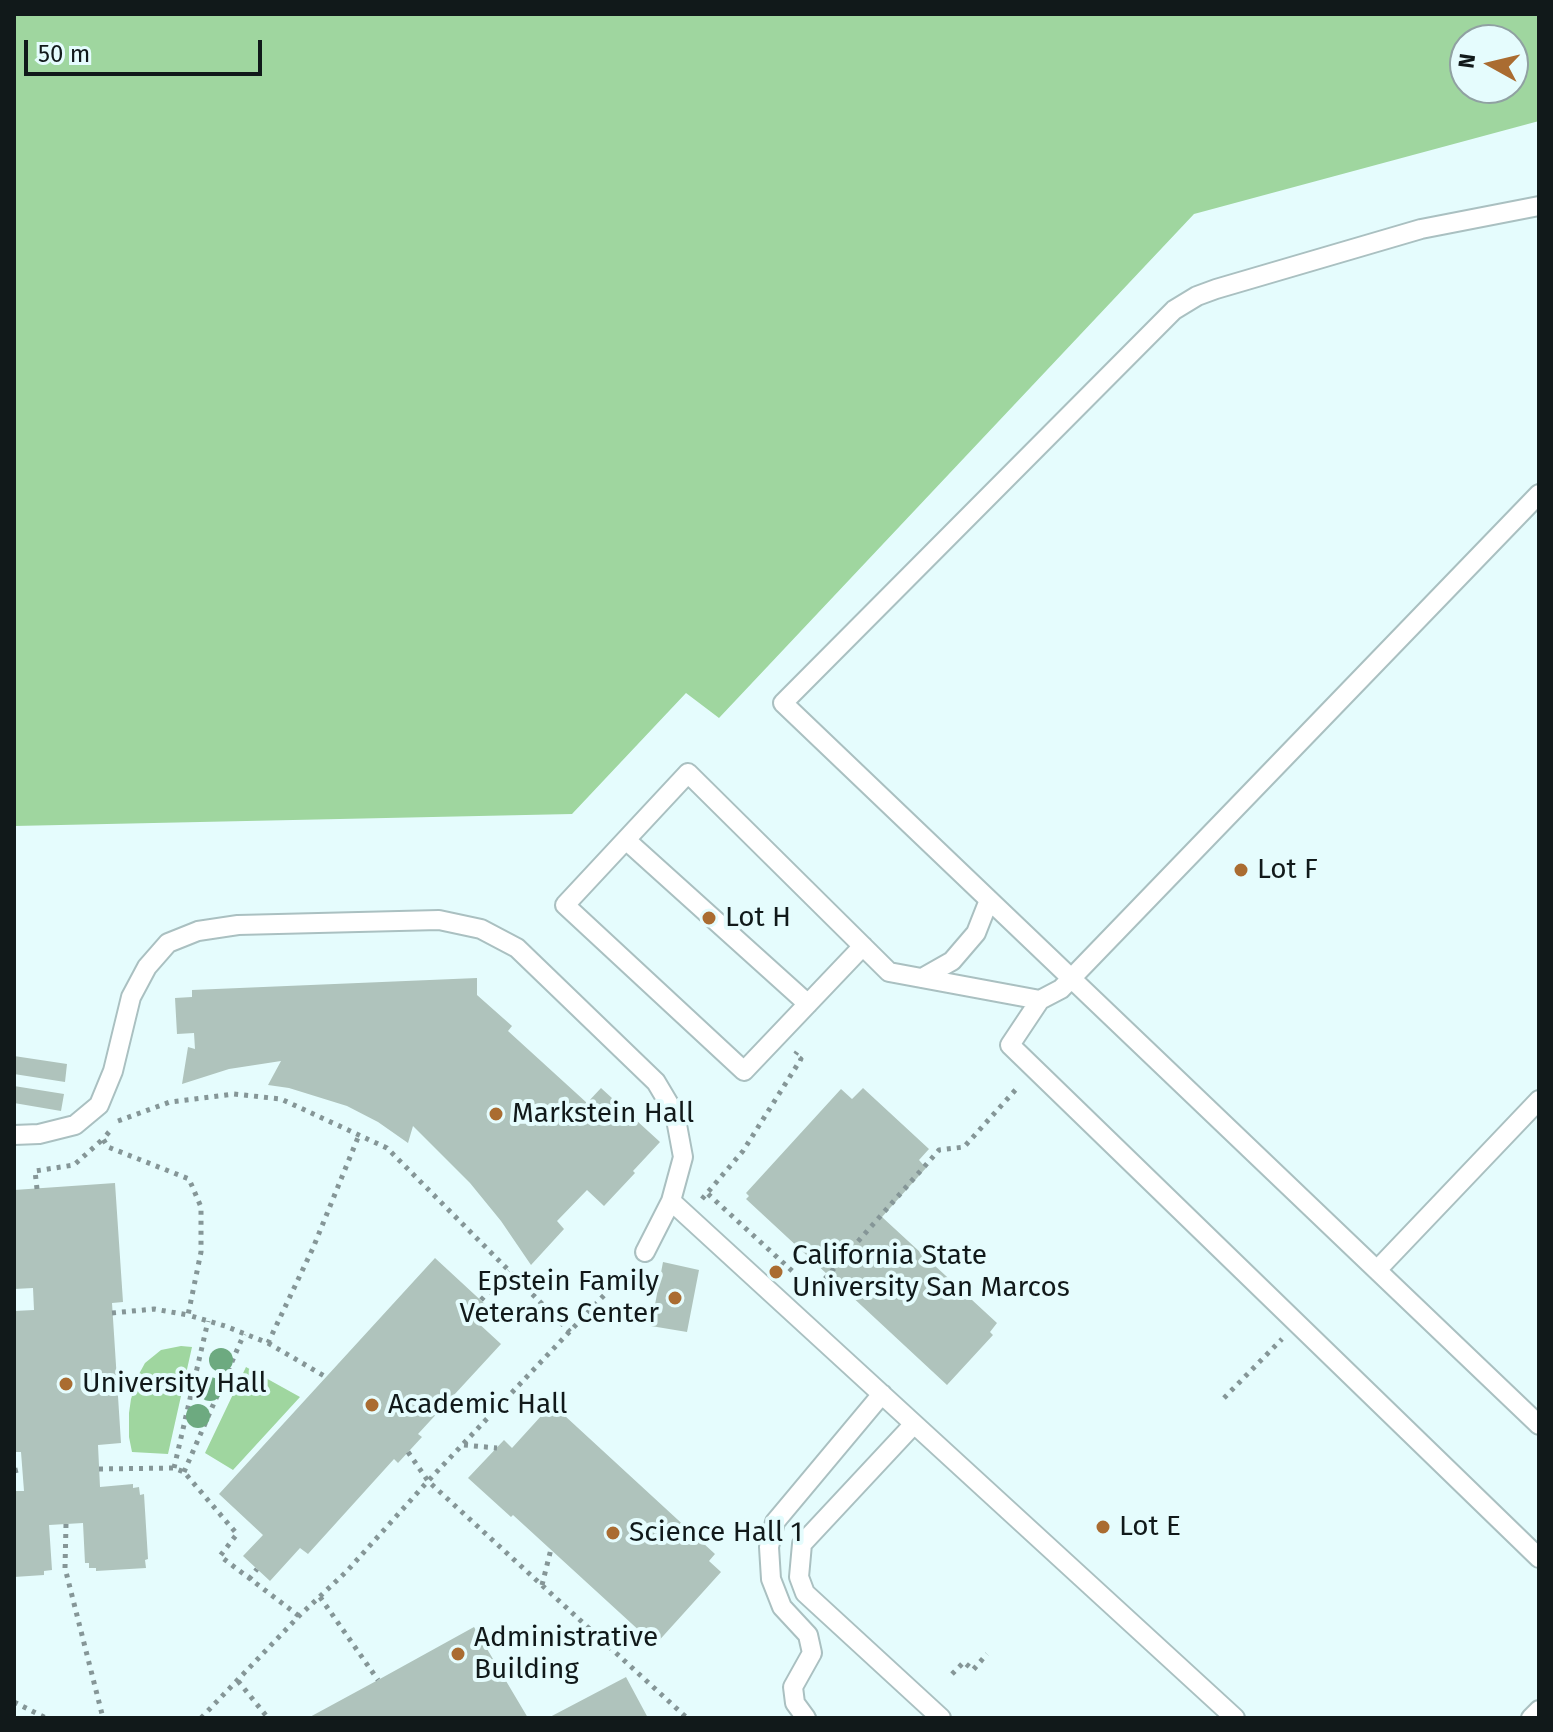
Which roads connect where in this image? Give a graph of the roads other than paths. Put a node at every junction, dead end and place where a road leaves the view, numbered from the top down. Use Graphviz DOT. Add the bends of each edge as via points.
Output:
graph roads {
  1 [pos="1539,206"];
  2 [pos="1539,494"];
  3 [pos="626,840"];
  4 [pos="989,900"];
  5 [pos="863,946"];
  6 [pos="922,978"];
  7 [pos="1071,978"];
  8 [pos="1040,1000"];
  9 [pos="808,1004"];
  10 [pos="1539,1100"];
  11 [pos="14,1135"];
  12 [pos="671,1201"];
  13 [pos="645,1252"];
  14 [pos="1377,1270"];
  15 [pos="882,1394"];
  16 [pos="914,1424"];
  17 [pos="1539,1425"];
  18 [pos="1539,1558"];
  19 [pos="1539,1710"];
  20 [pos="806,1718"];
  21 [pos="941,1718"];
  22 [pos="1235,1718"];
  23 [pos="1531,1718"];
  1 -- 4 [label="lane" via="1407,233 1216,289 1174,310 783,703"];
  2 -- 7 [label="lane"];
  3 -- 5 [label="lane" via="688,773"];
  3 -- 9 [label="lane"];
  3 -- 9 [label="lane" via="565,905 744,1071"];
  4 -- 6 [label="lane" via="976,933 952,961"];
  4 -- 7 [label="lane"];
  5 -- 6 [label="lane" via="889,972"];
  5 -- 9 [label="lane"];
  6 -- 8 [label="lane"];
  7 -- 8 [label="lane"];
  7 -- 14 [label="lane"];
  8 -- 18 [label="lane" via="1010,1045"];
  10 -- 14 [label="lane"];
  11 -- 12 [label="lane" via="75,1125 99,1105 131,997 168,943 198,931 238,925 439,920 481,929 517,948 656,1082 675,1114 683,1157"];
  12 -- 13 [label="lane"];
  12 -- 15 [label="lane"];
  14 -- 17 [label="lane"];
  15 -- 16 [label="lane"];
  15 -- 20 [label="lane" via="775,1522 769,1547 771,1579 782,1607 808,1635 812,1653 793,1687 795,1703"];
  16 -- 21 [label="lane" via="802,1544 799,1577 805,1593"];
  16 -- 22 [label="lane"];
  19 -- 23 [label="lane"];
}
